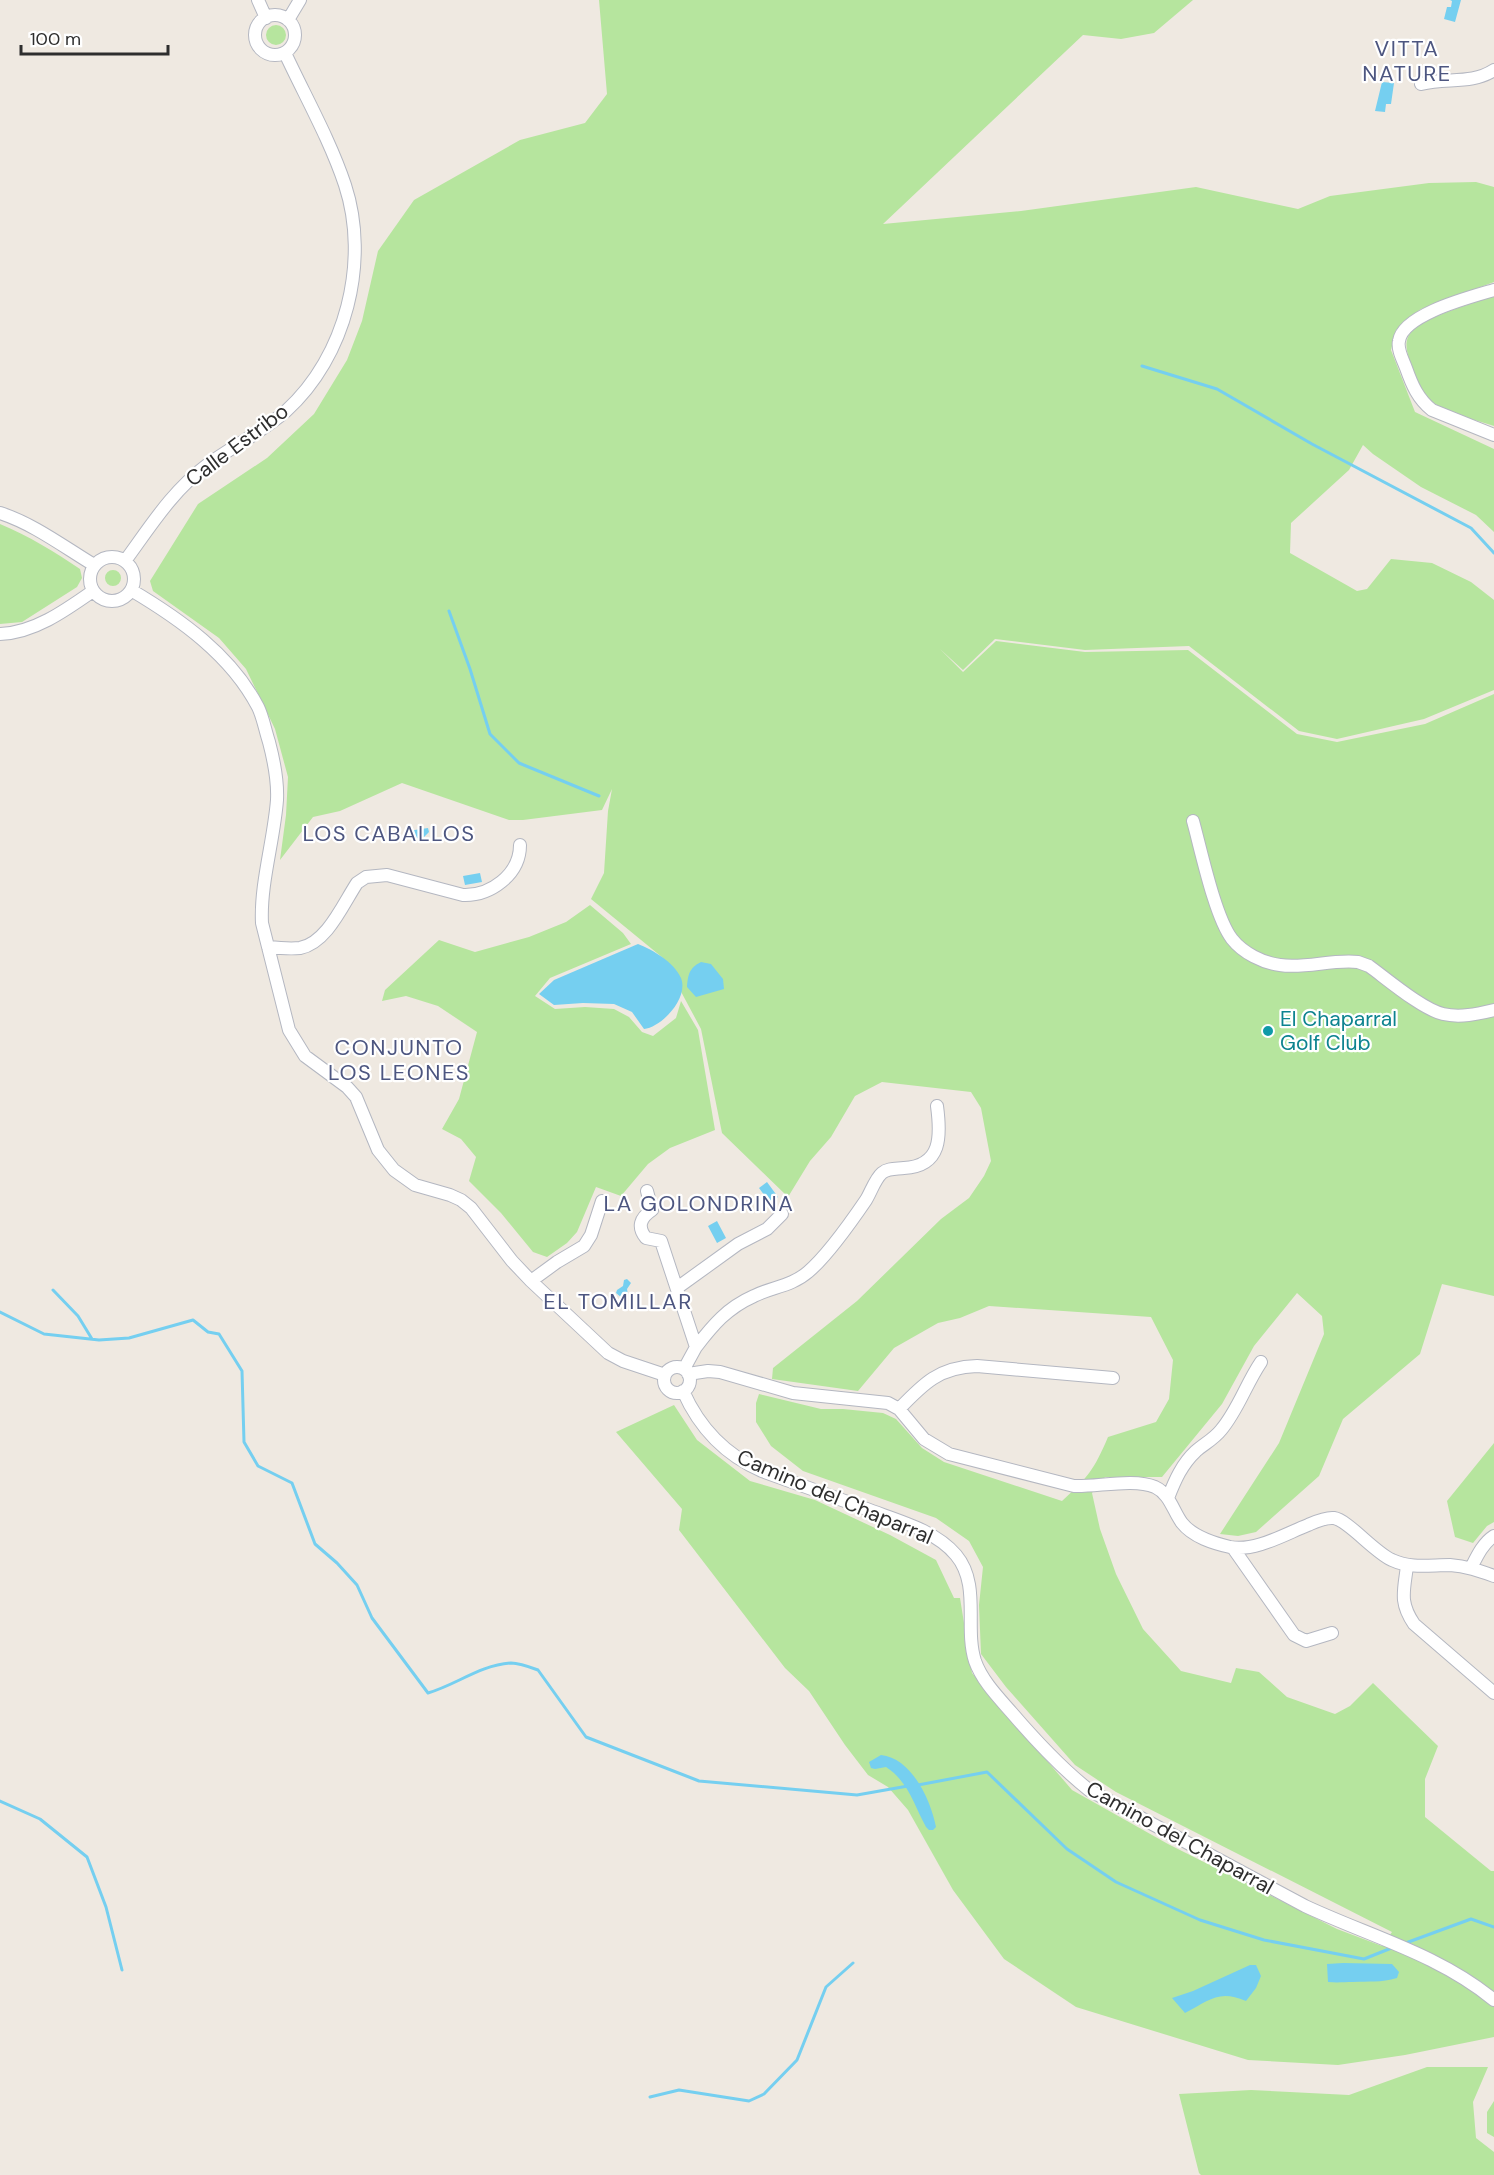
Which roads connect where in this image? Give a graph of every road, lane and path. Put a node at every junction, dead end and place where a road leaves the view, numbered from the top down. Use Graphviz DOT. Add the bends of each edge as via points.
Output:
graph roads {
  1 [pos="258,0"];
  2 [pos="300,0"];
  3 [pos="266,18"];
  4 [pos="288,20"];
  5 [pos="285,53"];
  6 [pos="1494,70"];
  7 [pos="1421,84"];
  8 [pos="1494,290"];
  9 [pos="1494,435"];
  10 [pos="0,513"];
  11 [pos="125,561"];
  12 [pos="94,565"];
  13 [pos="131,590"];
  14 [pos="93,591"];
  15 [pos="0,634"];
  16 [pos="1193,821"];
  17 [pos="520,845"];
  18 [pos="267,947"];
  19 [pos="1494,1010"];
  20 [pos="937,1106"];
  21 [pos="647,1191"];
  22 [pos="602,1201"];
  23 [pos="782,1214"];
  24 [pos="531,1281"];
  25 [pos="677,1288"];
  26 [pos="696,1347"];
  27 [pos="1260,1362"];
  28 [pos="686,1372"];
  29 [pos="665,1375"];
  30 [pos="1113,1378"];
  31 [pos="683,1391"];
  32 [pos="899,1409"];
  33 [pos="1168,1498"];
  34 [pos="1494,1536"];
  35 [pos="1233,1548"];
  36 [pos="1407,1566"];
  37 [pos="1471,1568"];
  38 [pos="1494,1576"];
  39 [pos="1332,1633"];
  40 [pos="1494,1693"];
  41 [pos="1494,2000"];
  1 -- 3 [label="street"];
  2 -- 4 [label="street"];
  3 -- 4 [label="street" via="278,16"];
  3 -- 5 [label="street" via="258,26 258,45 273,55"];
  4 -- 5 [label="street" via="295,38"];
  5 -- 11 [label="street, Calle Estribo" via="334,157 351,208 354,267 341,325 315,377 288,409 184,484"];
  6 -- 7 [label="street" via="1484,77"];
  8 -- 9 [label="street" via="1424,315 1401,333 1398,343 1411,382 1425,405"];
  10 -- 12 [label="street"];
  11 -- 12 [label="street" via="112,557"];
  11 -- 13 [label="street" via="134,578"];
  12 -- 14 [label="street" via="90,578"];
  13 -- 14 [label="street" via="112,601"];
  13 -- 18 [label="street" via="189,629 226,662 258,707 276,765 274,836 261,907"];
  14 -- 15 [label="street" via="35,627"];
  16 -- 19 [label="street" via="1220,917 1233,940 1245,951 1282,966 1358,962 1441,1014 1462,1016"];
  17 -- 18 [label="street" via="510,874 487,891 463,895 387,874 366,877 357,883 324,936 315,943"];
  18 -- 24 [label="street" via="296,1045 316,1066 356,1096 378,1150 403,1178 450,1195 471,1208"];
  20 -- 26 [label="street" via="939,1139 929,1159 921,1165 885,1170 859,1210 809,1272 740,1303 718,1319"];
  21 -- 25 [label="street" via="652,1210 644,1215 641,1230 646,1238 661,1241"];
  22 -- 24 [label="street" via="584,1246"];
  23 -- 25 [label="street" via="767,1229 738,1244"];
  24 -- 29 [label="street" via="608,1353"];
  25 -- 26 [label="street"];
  26 -- 28 [label="street"];
  27 -- 33 [label="street" via="1225,1425 1184,1465"];
  28 -- 29 [label="street" via="673,1368"];
  28 -- 31 [label="street" via="689,1382"];
  28 -- 32 [label="street" via="720,1372 793,1393 888,1403"];
  29 -- 31 [label="street" via="667,1388"];
  30 -- 32 [label="street" via="962,1366 933,1377"];
  31 -- 41 [label="street, Camino del Chaparral" via="709,1434 739,1460 907,1524 949,1548 968,1579 972,1649 981,1672 1047,1753 1089,1790 1305,1906 1436,1962"];
  32 -- 33 [label="street" via="924,1439 964,1459 1074,1486 1144,1484 1163,1491"];
  33 -- 35 [label="street" via="1182,1524 1192,1533"];
  34 -- 37 [label="street"];
  35 -- 36 [label="street" via="1259,1544 1333,1518 1342,1521 1377,1552"];
  35 -- 39 [label="street" via="1294,1635 1306,1641"];
  36 -- 37 [label="street"];
  36 -- 40 [label="street" via="1405,1611 1414,1624"];
  37 -- 38 [label="street"];
}
